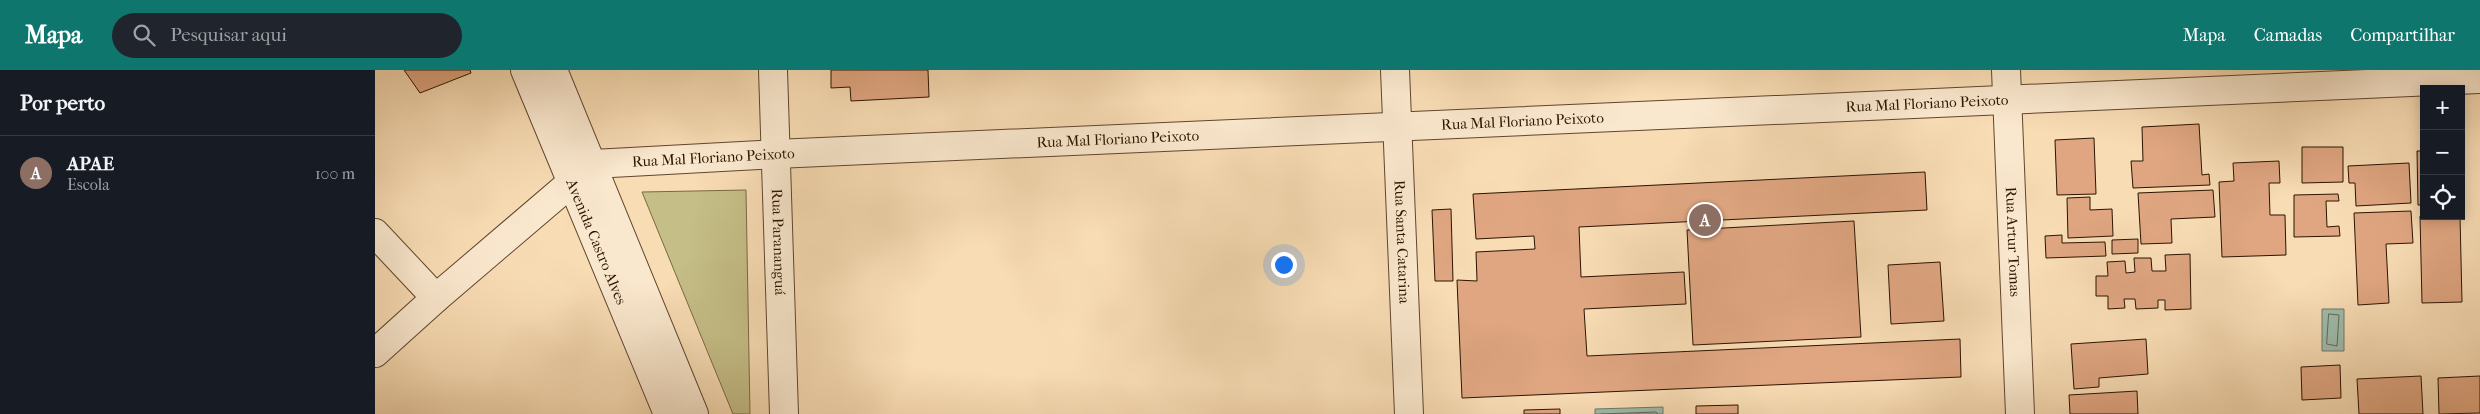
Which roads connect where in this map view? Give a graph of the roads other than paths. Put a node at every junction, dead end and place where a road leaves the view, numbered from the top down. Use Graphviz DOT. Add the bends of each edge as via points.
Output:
graph roads {
  1 [pos="525,70"];
  2 [pos="553,70"];
  3 [pos="773,70"];
  4 [pos="1395,70"];
  5 [pos="2006,70"];
  6 [pos="2480,79"];
  7 [pos="2007,99"];
  8 [pos="1398,128"];
  9 [pos="776,154"];
  10 [pos="593,164"];
  11 [pos="571,181"];
  12 [pos="375,232"];
  13 [pos="436,298"];
  14 [pos="375,353"];
  15 [pos="668,414"];
  16 [pos="694,414"];
  17 [pos="784,414"];
  18 [pos="1409,414"];
  19 [pos="2020,414"];
  1 -- 11 [label="street, Avenida Castro Alves"];
  2 -- 10 [label="street, Avenida Castro Alves"];
  3 -- 9 [label="street, Rua Parananguá"];
  4 -- 8 [label="street, Rua Santa Catarina"];
  5 -- 7 [label="street, Rua Artur Tomas"];
  6 -- 7 [label="street, Rua Mal Floriano Peixoto"];
  7 -- 8 [label="street, Rua Mal Floriano Peixoto"];
  7 -- 19 [label="street, Rua Artur Tomas"];
  8 -- 9 [label="street, Rua Mal Floriano Peixoto"];
  8 -- 18 [label="street, Rua Santa Catarina"];
  9 -- 10 [label="street, Rua Mal Floriano Peixoto"];
  9 -- 17 [label="street, Rua Parananguá"];
  10 -- 11 [label="street"];
  10 -- 16 [label="street, Avenida Castro Alves"];
  11 -- 13 [label="street"];
  11 -- 15 [label="street, Avenida Castro Alves"];
  12 -- 13 [label="street"];
  13 -- 14 [label="street"];
}
